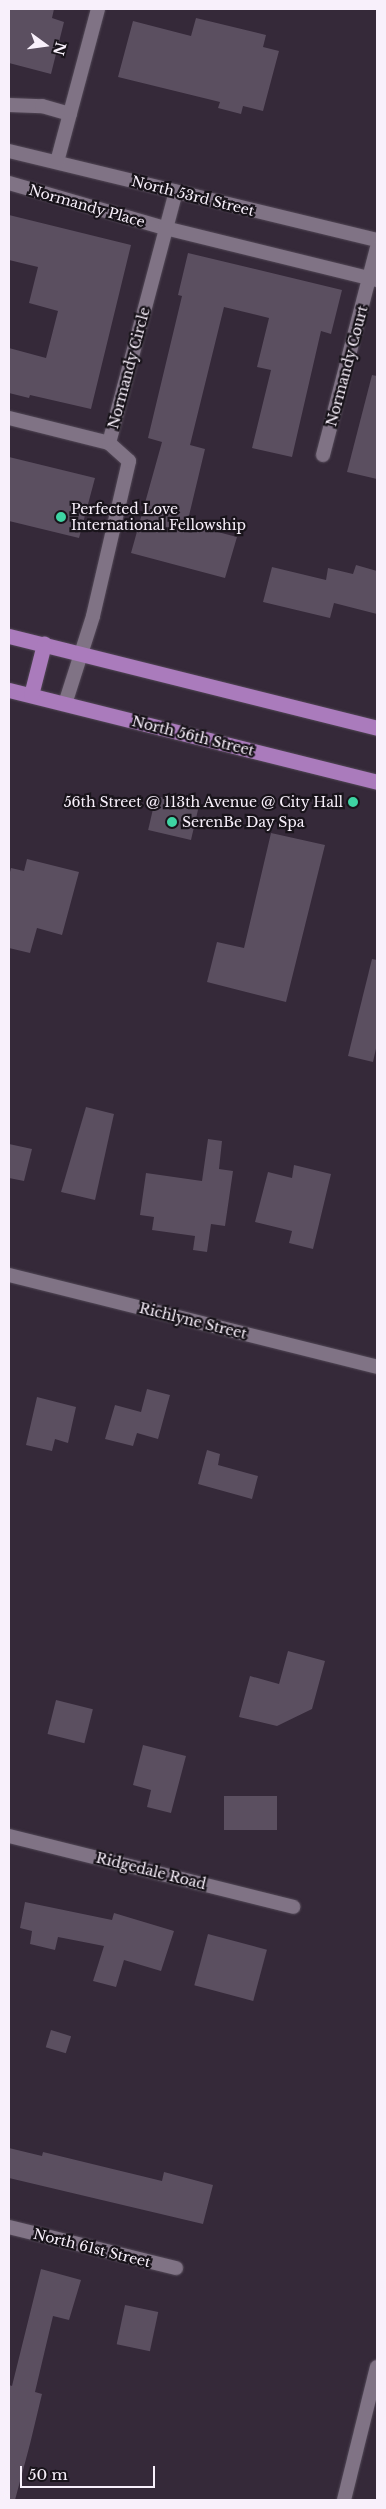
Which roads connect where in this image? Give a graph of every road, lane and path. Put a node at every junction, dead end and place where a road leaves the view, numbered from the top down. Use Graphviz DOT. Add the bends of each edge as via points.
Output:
graph roads {
  1 [pos="98,9"];
  2 [pos="9,105"];
  3 [pos="70,114"];
  4 [pos="9,151"];
  5 [pos="57,162"];
  6 [pos="9,183"];
  7 [pos="176,192"];
  8 [pos="165,228"];
  9 [pos="377,240"];
  10 [pos="377,248"];
  11 [pos="374,279"];
  12 [pos="9,418"];
  13 [pos="109,443"];
  14 [pos="323,455"];
  15 [pos="9,636"];
  16 [pos="44,644"];
  17 [pos="80,654"];
  18 [pos="9,690"];
  19 [pos="31,695"];
  20 [pos="65,704"];
  21 [pos="377,728"];
  22 [pos="377,782"];
  23 [pos="9,1275"];
  24 [pos="377,1367"];
  25 [pos="9,1836"];
  26 [pos="293,1907"];
  27 [pos="9,2228"];
  28 [pos="176,2268"];
  29 [pos="377,2367"];
  30 [pos="344,2500"];
  1 -- 3 [label="street"];
  2 -- 3 [label="street" via="42,106"];
  3 -- 5 [label="street"];
  4 -- 5 [label="street, North 53rd Street"];
  5 -- 7 [label="street, North 53rd Street"];
  6 -- 8 [label="street, Normandy Place"];
  7 -- 8 [label="street, Normandy Circle"];
  7 -- 9 [label="street, North 53rd Street"];
  8 -- 11 [label="street"];
  8 -- 13 [label="street, Normandy Circle"];
  10 -- 11 [label="street, Normandy Court"];
  11 -- 14 [label="street, Normandy Court"];
  12 -- 13 [label="street"];
  13 -- 17 [label="street, Normandy Circle" via="129,461 93,616"];
  15 -- 16 [label="main road"];
  16 -- 17 [label="main road"];
  16 -- 19 [label="main road"];
  17 -- 20 [label="street, Normandy Circle"];
  17 -- 21 [label="main road"];
  18 -- 19 [label="main road, North 56th Street"];
  19 -- 20 [label="main road, North 56th Street"];
  20 -- 22 [label="main road, North 56th Street"];
  23 -- 24 [label="street, Richlyne Street"];
  25 -- 26 [label="street, Ridgedale Road"];
  27 -- 28 [label="street, North 61st Street"];
  29 -- 30 [label="street"];
}
